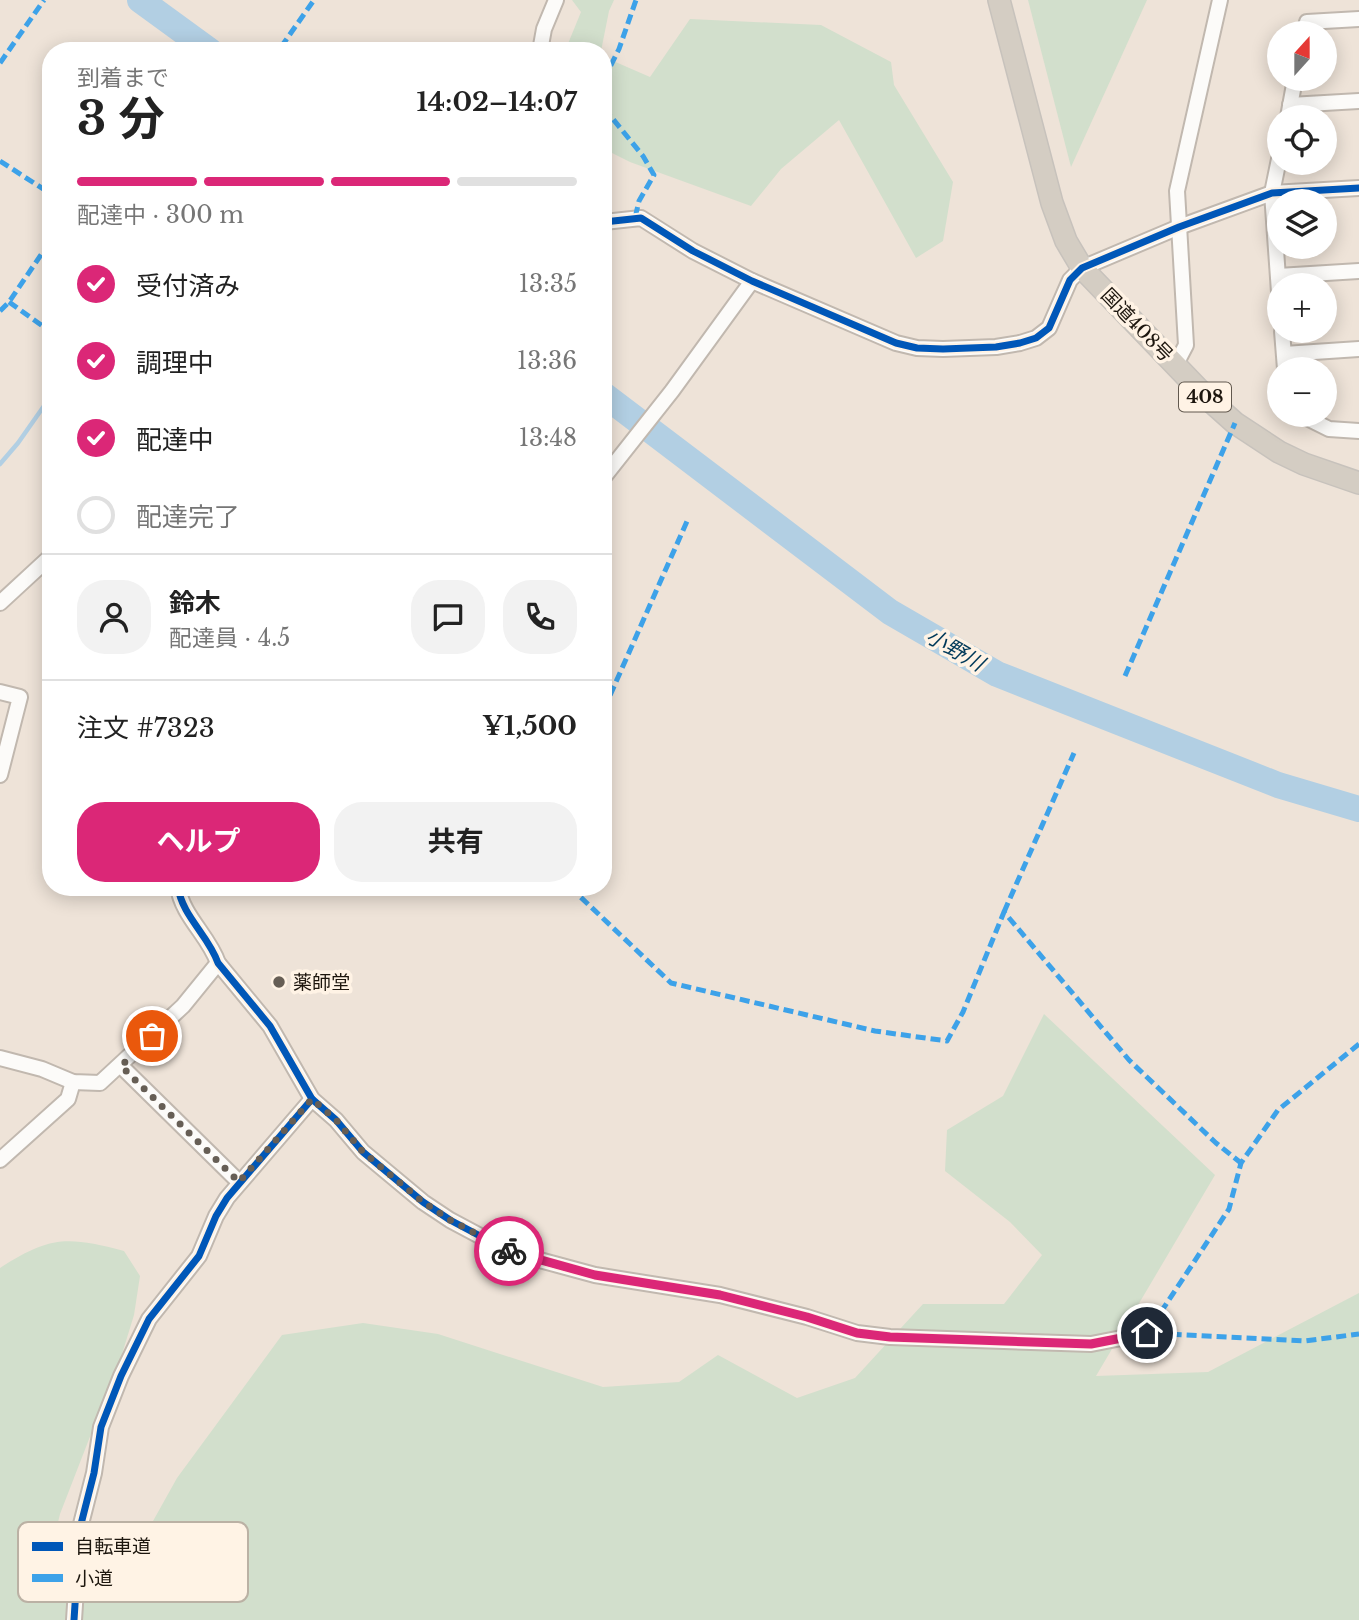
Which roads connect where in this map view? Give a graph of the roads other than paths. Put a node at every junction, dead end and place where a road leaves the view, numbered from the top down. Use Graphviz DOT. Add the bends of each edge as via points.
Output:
graph roads {
  1 [pos="556,0"];
  2 [pos="999,0"];
  3 [pos="1220,0"];
  4 [pos="1359,19"];
  5 [pos="1324,21"];
  6 [pos="542,42"];
  7 [pos="1359,101"];
  8 [pos="1331,105"];
  9 [pos="1359,188"];
  10 [pos="1337,189"];
  11 [pos="1267,195"];
  12 [pos="612,221"];
  13 [pos="1179,227"];
  14 [pos="1082,268"];
  15 [pos="1359,271"];
  16 [pos="1327,273"];
  17 [pos="752,281"];
  18 [pos="1283,343"];
  19 [pos="1359,349"];
  20 [pos="1284,354"];
  21 [pos="1284,357"];
  22 [pos="1175,366"];
  23 [pos="1325,427"];
  24 [pos="1359,431"];
  25 [pos="612,467"];
  26 [pos="1359,483"];
  27 [pos="42,564"];
  28 [pos="0,603"];
  29 [pos="0,692"];
  30 [pos="0,775"];
  31 [pos="180,896"];
  32 [pos="218,963"];
  33 [pos="0,1058"];
  34 [pos="121,1066"];
  35 [pos="73,1082"];
  36 [pos="312,1099"];
  37 [pos="0,1160"];
  38 [pos="239,1182"];
  39 [pos="1147,1333"];
  40 [pos="82,1522"];
  41 [pos="75,1602"];
  42 [pos="74,1620"];
  1 -- 6 [label="street"];
  2 -- 14 [label="highway, 国道408号 / 408" via="1052,203"];
  3 -- 13 [label="street" via="1177,191"];
  4 -- 5 [label="street"];
  7 -- 8 [label="street"];
  9 -- 10 [label="street"];
  11 -- 13 [label="street"];
  12 -- 17 [label="street" via="641,218"];
  13 -- 14 [label="street"];
  13 -- 22 [label="street" via="1186,345"];
  14 -- 17 [label="street" via="1070,280 1043,334 1020,343 956,349 895,343"];
  14 -- 22 [label="highway, 国道408号 / 408"];
  15 -- 16 [label="street"];
  17 -- 25 [label="street"];
  18 -- 20 [label="street"];
  19 -- 20 [label="street"];
  20 -- 21 [label="street"];
  22 -- 26 [label="highway, 国道408号 / 408" via="1255,437 1304,464"];
  23 -- 24 [label="street"];
  27 -- 28 [label="street"];
  29 -- 30 [label="street" via="20,697"];
  31 -- 32 [label="street"];
  32 -- 34 [label="street" via="183,1006"];
  32 -- 36 [label="street" via="270,1026"];
  33 -- 35 [label="street"];
  34 -- 35 [label="street" via="100,1083"];
  34 -- 38 [label="street"];
  35 -- 37 [label="street" via="68,1099"];
  36 -- 38 [label="street"];
  36 -- 39 [label="street" via="363,1152 423,1202 510,1252 595,1275 720,1295 857,1333 1091,1344"];
  38 -- 40 [label="street" via="216,1216 199,1256 149,1319 121,1376 102,1427"];
  41 -- 42 [label="street"];
}
